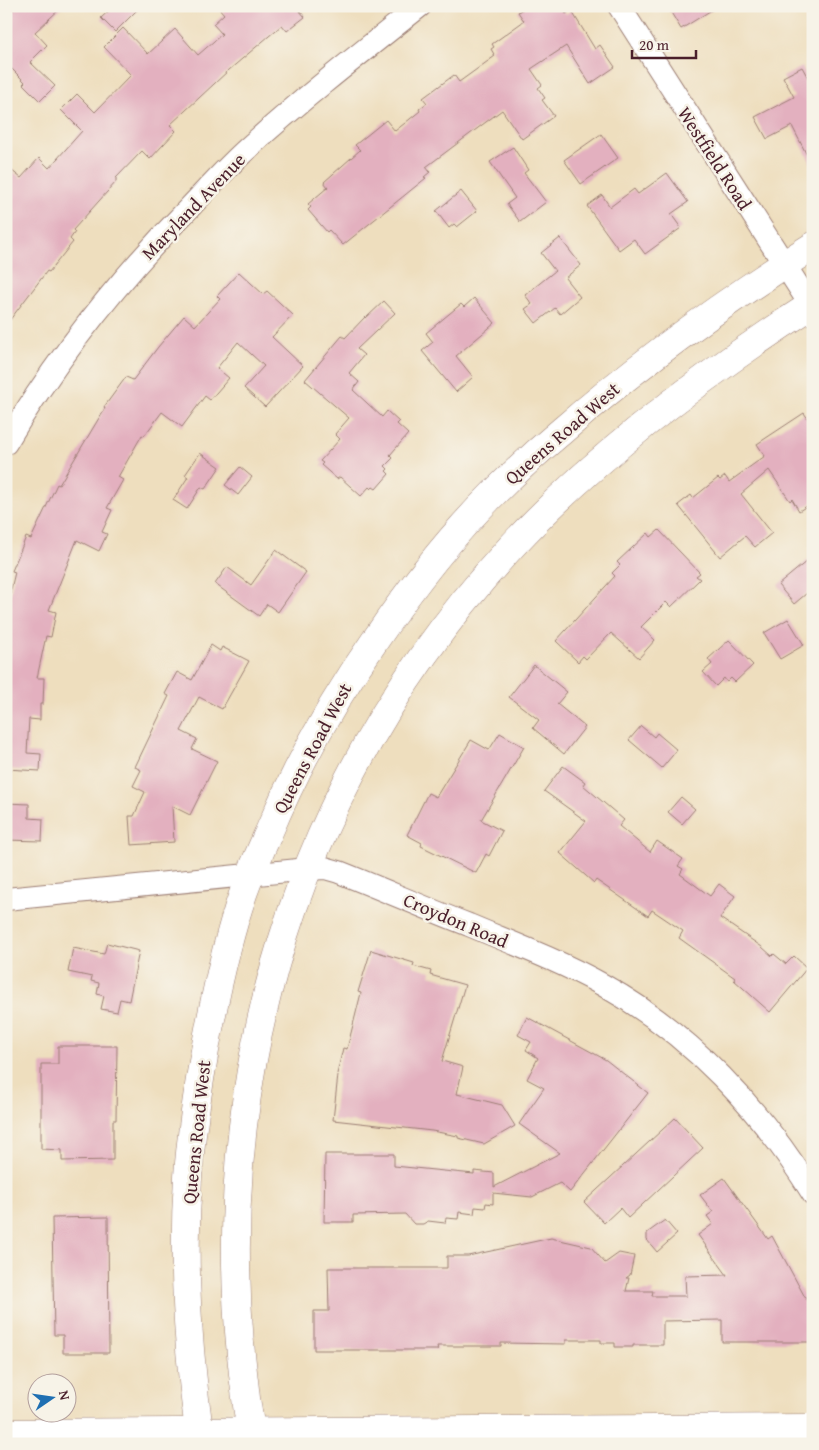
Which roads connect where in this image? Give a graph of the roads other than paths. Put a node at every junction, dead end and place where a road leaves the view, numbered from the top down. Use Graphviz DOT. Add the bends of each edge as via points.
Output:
graph roads {
  1 [pos="420,6"];
  2 [pos="619,6"];
  3 [pos="813,246"];
  4 [pos="784,265"];
  5 [pos="812,306"];
  6 [pos="6,443"];
  7 [pos="308,869"];
  8 [pos="250,874"];
  9 [pos="6,899"];
  10 [pos="813,1194"];
  11 [pos="813,1428"];
  12 [pos="6,1433"];
  13 [pos="200,1438"];
  14 [pos="252,1438"];
  1 -- 6 [label="street, Maryland Avenue" via="248,148 167,229 80,334"];
  2 -- 4 [label="street, Westfield Road"];
  3 -- 4 [label="street, Queens Road West"];
  4 -- 5 [label="street, Westfield Road"];
  4 -- 8 [label="street, Queens Road West" via="711,314 612,388 509,479 460,529 413,585 339,694 290,785"];
  5 -- 7 [label="street" via="718,369 628,438 552,505 501,558 420,662 377,728 327,823"];
  7 -- 8 [label="street, Croydon Road"];
  7 -- 10 [label="street, Croydon Road" via="330,869 394,894 562,964 625,999 684,1042 730,1085 776,1138"];
  7 -- 14 [label="street" via="271,977 244,1109 236,1200 236,1263 240,1349"];
  8 -- 9 [label="street, Croydon Road"];
  8 -- 13 [label="street, Queens Road West" via="229,939 213,1007 191,1142 186,1271"];
  11 -- 14 [label="street"];
  12 -- 13 [label="street"];
  13 -- 14 [label="street"];
}
